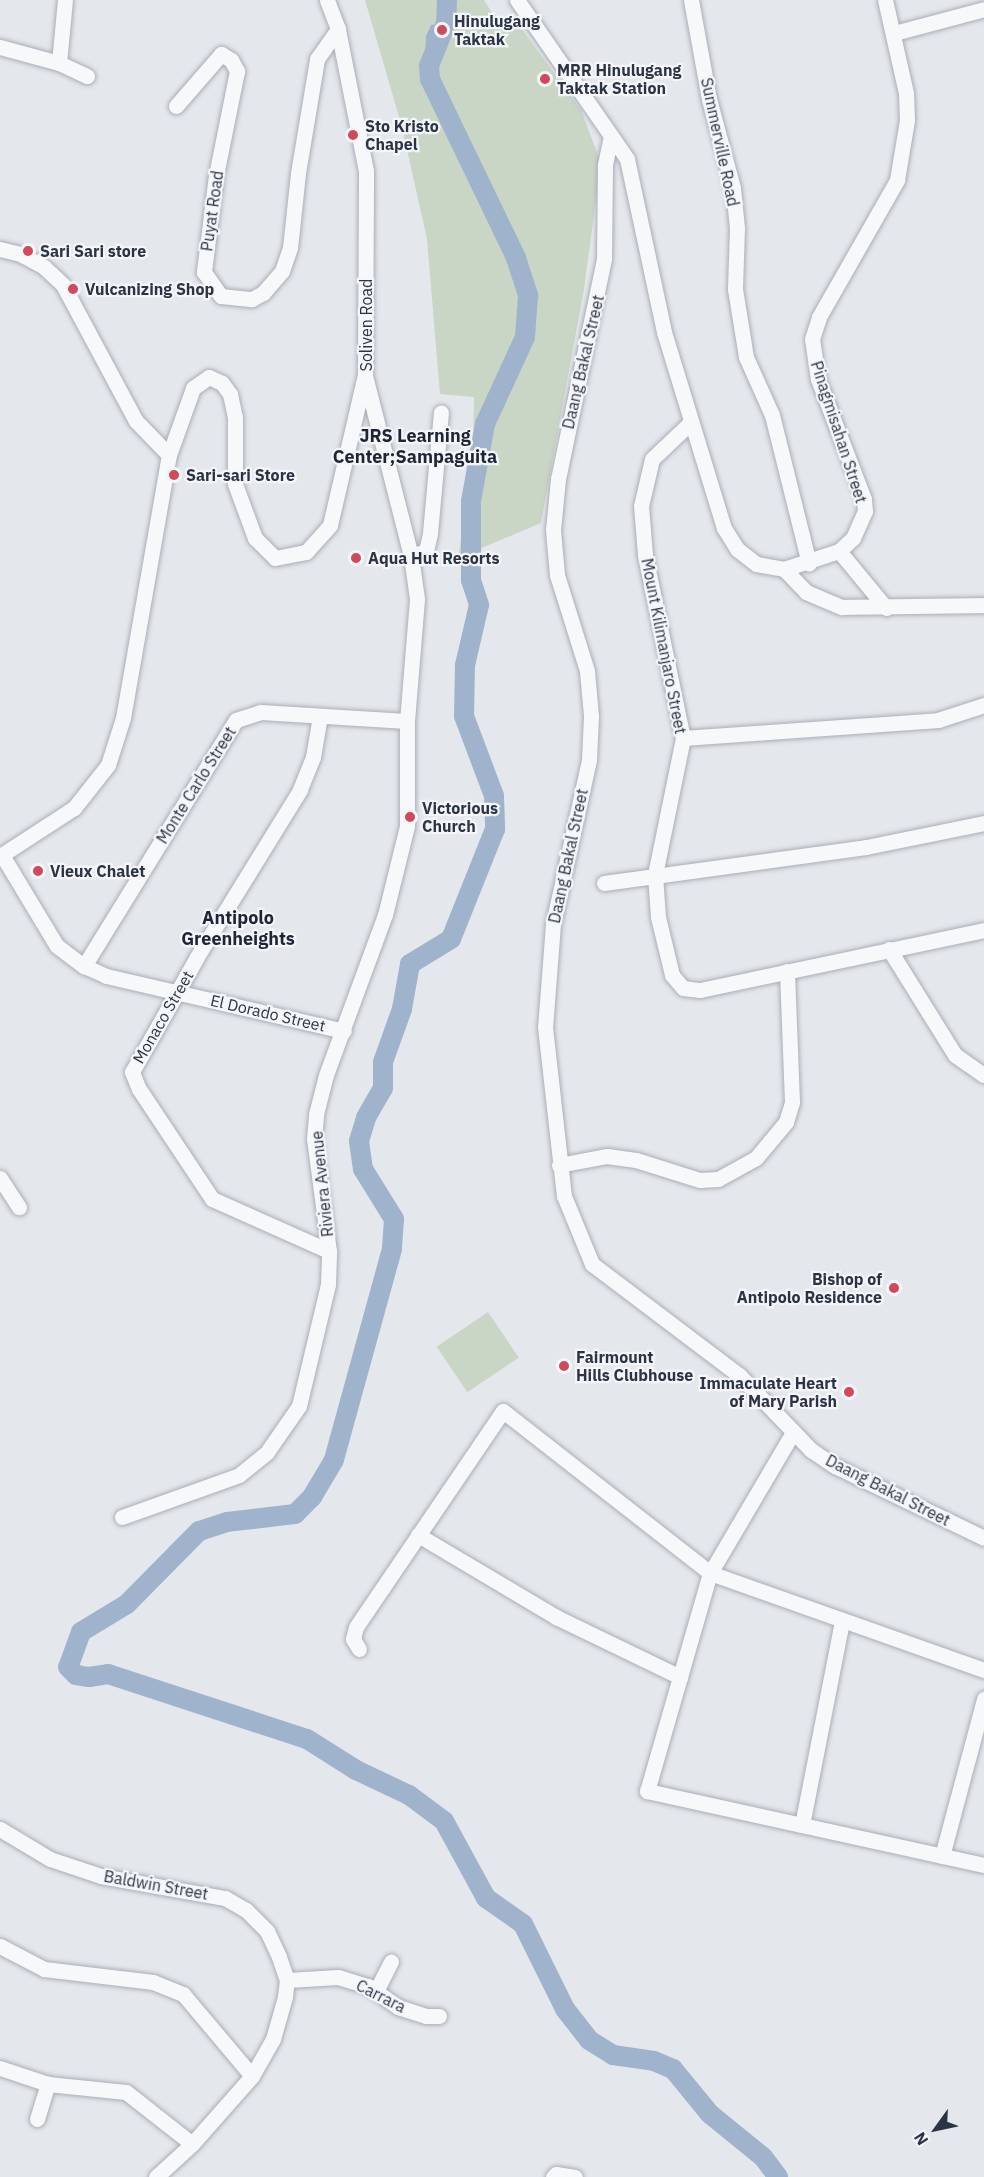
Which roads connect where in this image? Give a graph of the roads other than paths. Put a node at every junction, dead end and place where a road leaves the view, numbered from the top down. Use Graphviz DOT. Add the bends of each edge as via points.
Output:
graph roads {
  1 [pos="65,0"];
  2 [pos="327,0"];
  3 [pos="517,0"];
  4 [pos="691,0"];
  5 [pos="885,0"];
  6 [pos="984,9"];
  7 [pos="338,29"];
  8 [pos="894,33"];
  9 [pos="0,47"];
  10 [pos="59,63"];
  11 [pos="87,76"];
  12 [pos="176,106"];
  13 [pos="611,136"];
  14 [pos="0,249"];
  15 [pos="365,375"];
  16 [pos="441,412"];
  17 [pos="690,423"];
  18 [pos="169,455"];
  19 [pos="839,551"];
  20 [pos="411,556"];
  21 [pos="809,563"];
  22 [pos="784,569"];
  23 [pos="984,605"];
  24 [pos="886,608"];
  25 [pos="984,705"];
  26 [pos="320,716"];
  27 [pos="406,721"];
  28 [pos="683,738"];
  29 [pos="984,822"];
  30 [pos="1,855"];
  31 [pos="655,875"];
  32 [pos="604,883"];
  33 [pos="984,930"];
  34 [pos="890,949"];
  35 [pos="84,966"];
  36 [pos="787,970"];
  37 [pos="178,992"];
  38 [pos="344,1031"];
  39 [pos="984,1075"];
  40 [pos="559,1165"];
  41 [pos="0,1178"];
  42 [pos="19,1207"];
  43 [pos="329,1251"];
  44 [pos="792,1434"];
  45 [pos="122,1517"];
  46 [pos="418,1535"];
  47 [pos="984,1538"];
  48 [pos="710,1573"];
  49 [pos="842,1621"];
  50 [pos="359,1649"];
  51 [pos="984,1670"];
  52 [pos="680,1677"];
  53 [pos="984,1699"];
  54 [pos="802,1825"];
  55 [pos="0,1829"];
  56 [pos="942,1856"];
  57 [pos="984,1865"];
  58 [pos="0,1946"];
  59 [pos="391,1962"];
  60 [pos="286,1980"];
  61 [pos="376,1991"];
  62 [pos="439,2016"];
  63 [pos="0,2068"];
  64 [pos="252,2076"];
  65 [pos="48,2084"];
  66 [pos="37,2119"];
  67 [pos="192,2144"];
  68 [pos="555,2175"];
  69 [pos="156,2177"];
  70 [pos="575,2177"];
  1 -- 10 [label="street"];
  2 -- 7 [label="street, Soliven Road"];
  3 -- 13 [label="street"];
  4 -- 21 [label="street, Summerville Road" via="709,99 733,188 737,228 735,289 746,357 772,415"];
  5 -- 8 [label="street, Pinagmisahan Street"];
  6 -- 8 [label="street"];
  7 -- 12 [label="street, Puyat Road" via="316,59 290,248 282,271 263,293 252,299 221,296 204,272 216,175 237,71 231,60 221,54"];
  7 -- 15 [label="street, Soliven Road" via="366,171"];
  8 -- 19 [label="street, Pinagmisahan Street" via="906,93 907,120 897,180 827,301 812,339 818,379 864,499 864,511 853,538"];
  9 -- 10 [label="street"];
  10 -- 11 [label="street"];
  13 -- 17 [label="street" via="627,159 664,332"];
  13 -- 40 [label="street, Daang Bakal Street" via="605,165 604,259 558,479 553,530 557,575 587,671 591,716 589,760 553,924 545,1028"];
  14 -- 18 [label="street" via="44,267 63,285 136,421"];
  15 -- 18 [label="street" via="330,525 306,552 275,558 255,538 235,484 235,417 230,394 222,383 209,377 193,388"];
  15 -- 20 [label="street, Soliven Road"];
  16 -- 20 [label="street" via="430,533 426,551"];
  17 -- 22 [label="street" via="724,528 737,549 756,564"];
  17 -- 28 [label="street, Mount Kilimanjaro Street" via="652,459 641,506 645,555"];
  18 -- 30 [label="street" via="123,718 108,765 74,808"];
  19 -- 21 [label="street"];
  19 -- 24 [label="street"];
  20 -- 27 [label="street, Soliven Road" via="417,599"];
  21 -- 22 [label="street"];
  22 -- 24 [label="street" via="806,592 829,604"];
  23 -- 24 [label="street"];
  25 -- 28 [label="street" via="938,720"];
  26 -- 27 [label="street, Monte Carlo Street"];
  26 -- 35 [label="street, Monte Carlo Street" via="260,712 236,720"];
  26 -- 37 [label="street, Monaco Street" via="313,757 300,790"];
  27 -- 38 [label="street, Riviera Avenue" via="407,826 385,915"];
  28 -- 31 [label="street, Mount Kilimanjaro Street"];
  29 -- 31 [label="street" via="866,847"];
  30 -- 35 [label="street, El Dorado Street" via="57,946"];
  31 -- 32 [label="street"];
  31 -- 36 [label="street, Mount Kilimanjaro Street" via="669,968 683,988 700,990"];
  33 -- 34 [label="street, Mount Kilimanjaro Street"];
  34 -- 36 [label="street, Mount Kilimanjaro Street"];
  34 -- 39 [label="street" via="955,1055"];
  35 -- 37 [label="street, El Dorado Street" via="106,976"];
  36 -- 40 [label="street" via="792,1102 786,1122 756,1158 718,1179 700,1180 636,1160 607,1156"];
  37 -- 38 [label="street, El Dorado Street"];
  37 -- 43 [label="street, Monaco Street" via="133,1065 138,1089 212,1199"];
  38 -- 43 [label="street, Riviera Avenue" via="326,1075 314,1139"];
  40 -- 44 [label="street, Daang Bakal Street" via="564,1197 592,1264 739,1375"];
  41 -- 42 [label="street"];
  43 -- 45 [label="street, Riviera Avenue" via="328,1284 299,1406 279,1436 239,1475"];
  44 -- 47 [label="street, Daang Bakal Street" via="836,1466"];
  44 -- 48 [label="street"];
  46 -- 48 [label="street" via="503,1411"];
  46 -- 50 [label="street" via="356,1627 354,1639"];
  46 -- 52 [label="street" via="556,1617"];
  48 -- 49 [label="street"];
  48 -- 52 [label="street"];
  49 -- 51 [label="street"];
  49 -- 54 [label="street"];
  52 -- 54 [label="street" via="647,1791"];
  53 -- 56 [label="street"];
  54 -- 56 [label="street"];
  55 -- 60 [label="street, Baldwin Street" via="50,1859 101,1876 225,1898 246,1910 267,1931"];
  56 -- 57 [label="street"];
  58 -- 64 [label="street" via="44,1969 153,1982 183,1994"];
  59 -- 61 [label="street"];
  60 -- 61 [label="street, Carrara" via="338,1977"];
  60 -- 64 [label="street" via="273,2039"];
  61 -- 62 [label="street, Carrara" via="398,2007"];
  63 -- 65 [label="street"];
  64 -- 67 [label="street"];
  65 -- 66 [label="street"];
  65 -- 67 [label="street" via="126,2092"];
  67 -- 69 [label="street"];
  68 -- 70 [label="street"];
}
